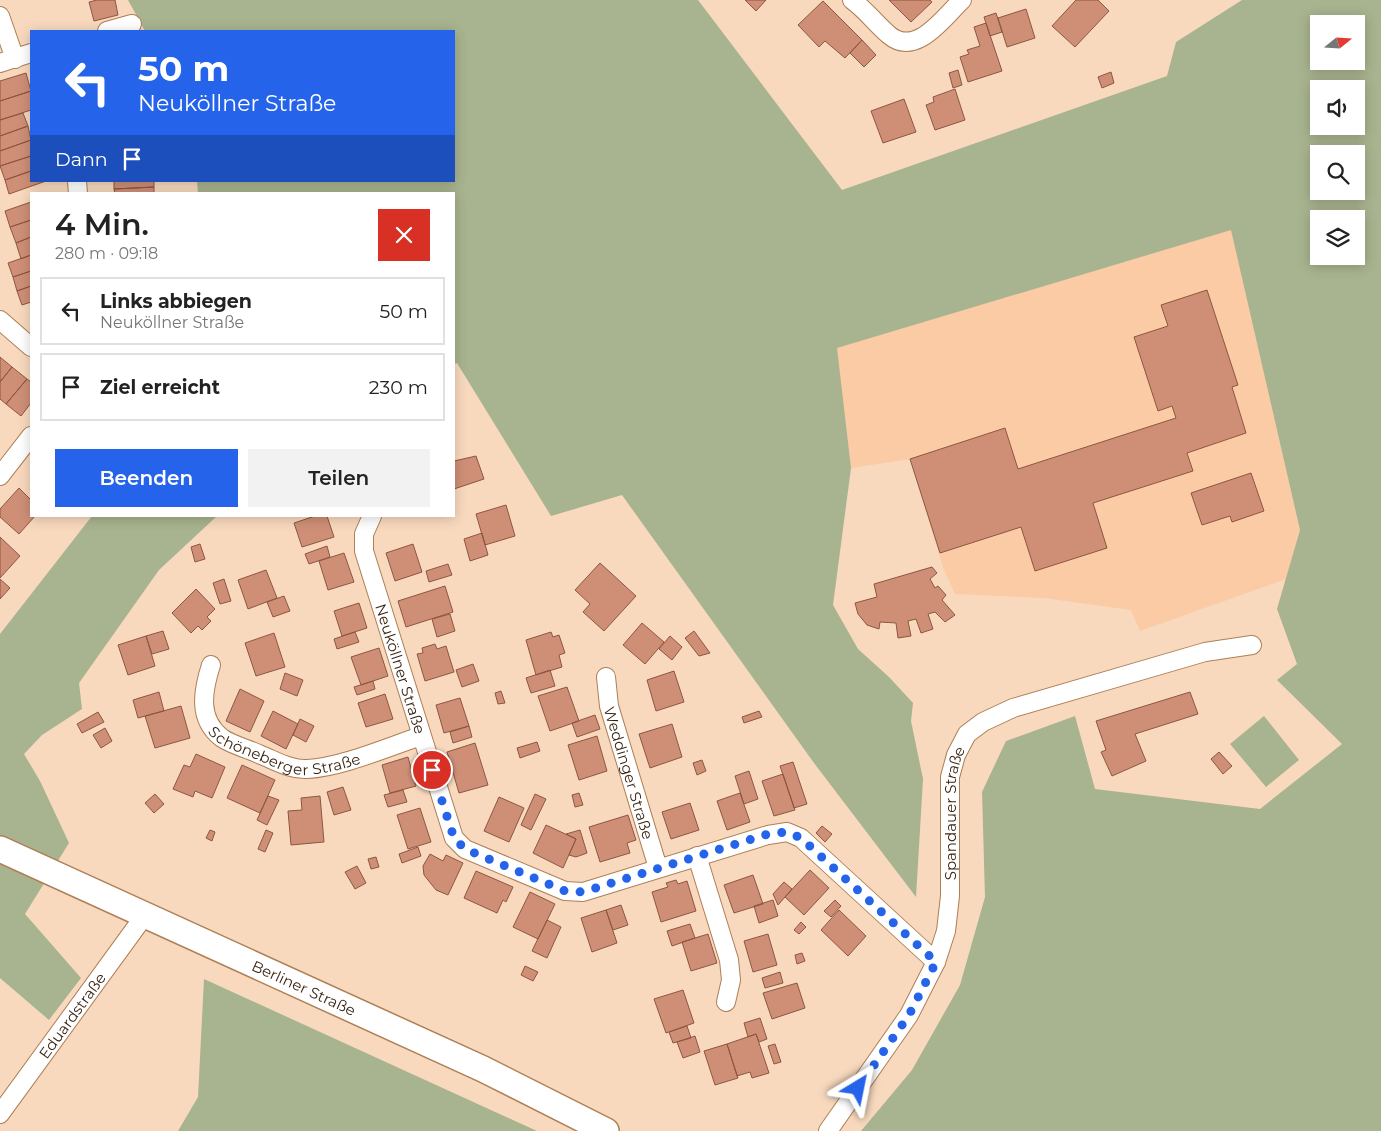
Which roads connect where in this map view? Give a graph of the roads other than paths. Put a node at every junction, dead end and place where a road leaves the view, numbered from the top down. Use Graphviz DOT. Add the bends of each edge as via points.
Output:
graph roads {
  1 [pos="852,0"];
  2 [pos="962,0"];
  3 [pos="0,16"];
  4 [pos="132,24"];
  5 [pos="111,30"];
  6 [pos="15,58"];
  7 [pos="0,320"];
  8 [pos="30,346"];
  9 [pos="30,437"];
  10 [pos="2,467"];
  11 [pos="372,517"];
  12 [pos="1252,645"];
  13 [pos="211,665"];
  14 [pos="606,677"];
  15 [pos="421,736"];
  16 [pos="0,849"];
  17 [pos="696,856"];
  18 [pos="658,868"];
  19 [pos="145,916"];
  20 [pos="936,962"];
  21 [pos="726,1002"];
  22 [pos="0,1114"];
  23 [pos="606,1131"];
  24 [pos="828,1131"];
  1 -- 2 [label="street" via="890,37 900,42 915,41 929,33"];
  3 -- 6 [label="street"];
  4 -- 5 [label="street"];
  7 -- 8 [label="street"];
  9 -- 10 [label="street"];
  11 -- 15 [label="street, Neuköllner Straße" via="364,534 364,551"];
  12 -- 20 [label="street, Spandauer Straße" via="1205,652 1013,708 983,722 967,734 956,755 950,777 950,896 946,931"];
  13 -- 15 [label="street, Schöneberger Straße" via="204,685 202,706 209,722 222,738 289,767 327,766"];
  14 -- 18 [label="street, Weddinger Straße" via="609,706"];
  15 -- 18 [label="street, Neuköllner Straße" via="454,838 465,849 565,891 583,892"];
  16 -- 19 [label="street, Berliner Straße"];
  17 -- 18 [label="street, Neuköllner Straße"];
  17 -- 20 [label="street, Neuköllner Straße" via="768,834 787,832 801,838"];
  17 -- 21 [label="street" via="729,960 731,980"];
  19 -- 22 [label="street, Eduardstraße"];
  19 -- 23 [label="street, Berliner Straße" via="483,1070"];
  20 -- 24 [label="street, Spandauer Straße" via="909,1015"];
}
